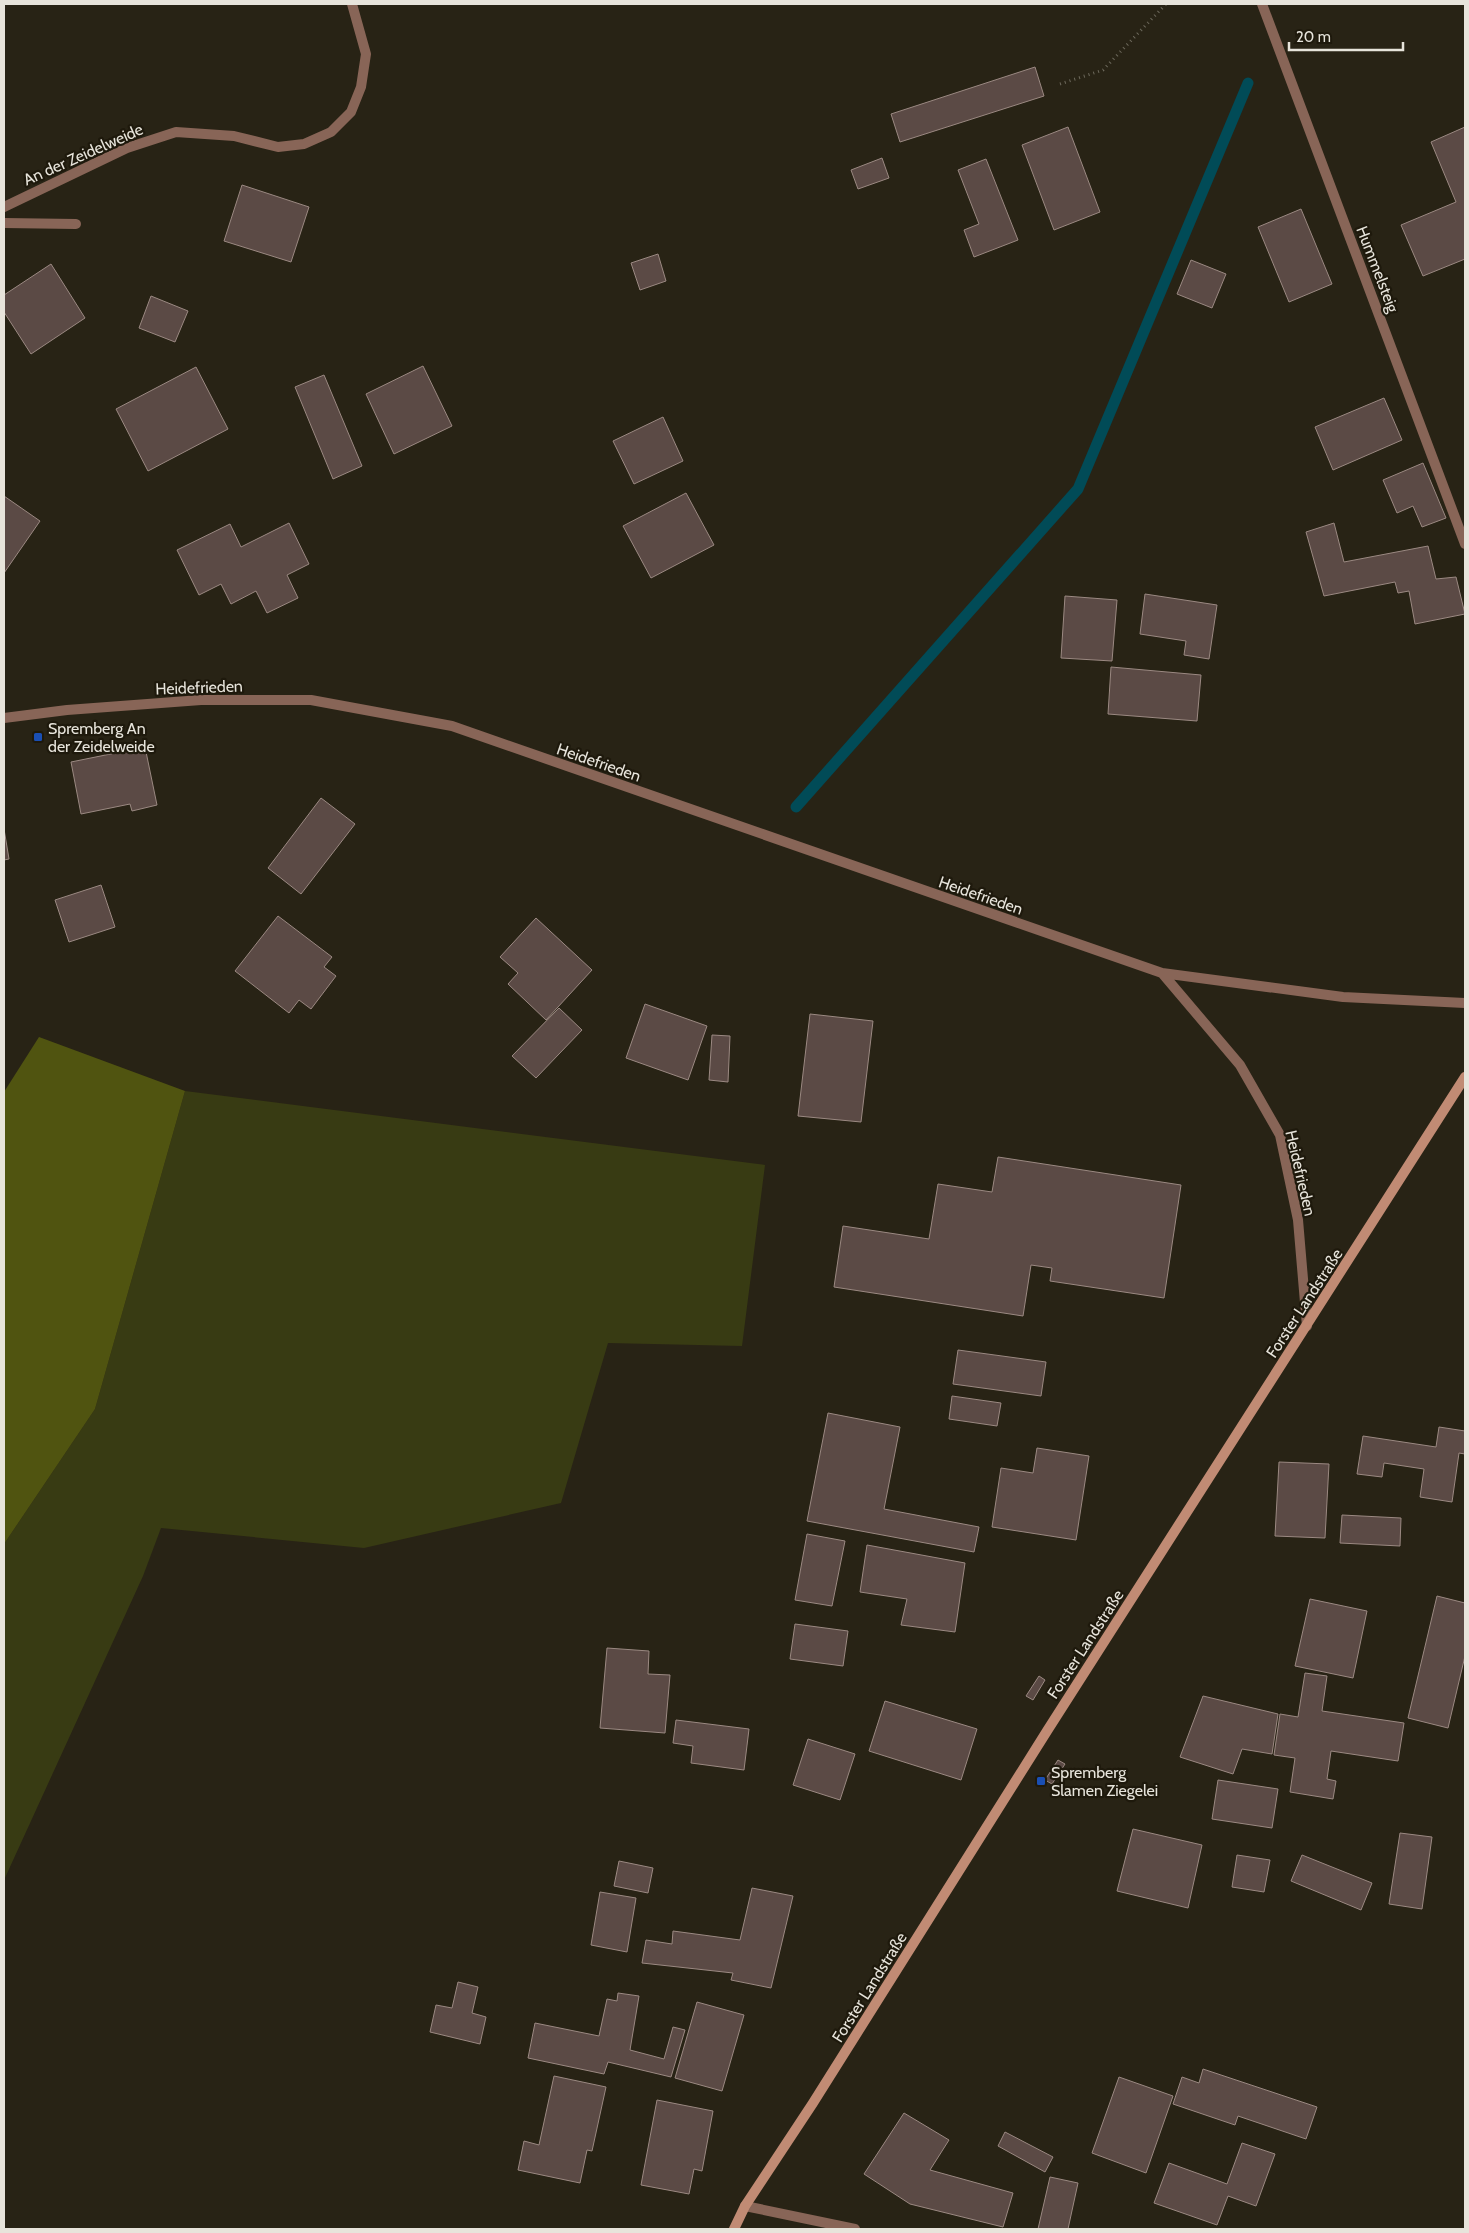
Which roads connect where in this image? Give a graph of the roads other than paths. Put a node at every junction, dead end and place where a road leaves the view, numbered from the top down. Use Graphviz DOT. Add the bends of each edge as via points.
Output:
graph roads {
  1 [pos="352,4"];
  2 [pos="1262,4"];
  3 [pos="4,207"];
  4 [pos="4,223"];
  5 [pos="76,224"];
  6 [pos="1465,544"];
  7 [pos="4,718"];
  8 [pos="1162,973"];
  9 [pos="1465,1003"];
  10 [pos="1465,1077"];
  11 [pos="1307,1326"];
  12 [pos="745,2206"];
  13 [pos="734,2229"];
  14 [pos="855,2229"];
  1 -- 3 [label="street, An der Zeidelweide" via="366,54 361,87 351,112 331,132 304,144 278,147 234,136 176,132 127,148"];
  2 -- 6 [label="street, Hummelsteig"];
  4 -- 5 [label="street"];
  7 -- 8 [label="street, Heidefrieden" via="201,700 311,700 452,726"];
  8 -- 9 [label="street, Heidefrieden" via="1343,997"];
  8 -- 11 [label="street, Heidefrieden" via="1240,1065 1280,1134 1298,1220"];
  10 -- 11 [label="main road, Forster Landstraße"];
  11 -- 12 [label="main road, Forster Landstraße" via="1047,1731 819,2095"];
  12 -- 13 [label="main road, Forster Landstraße"];
  12 -- 14 [label="street"];
}
